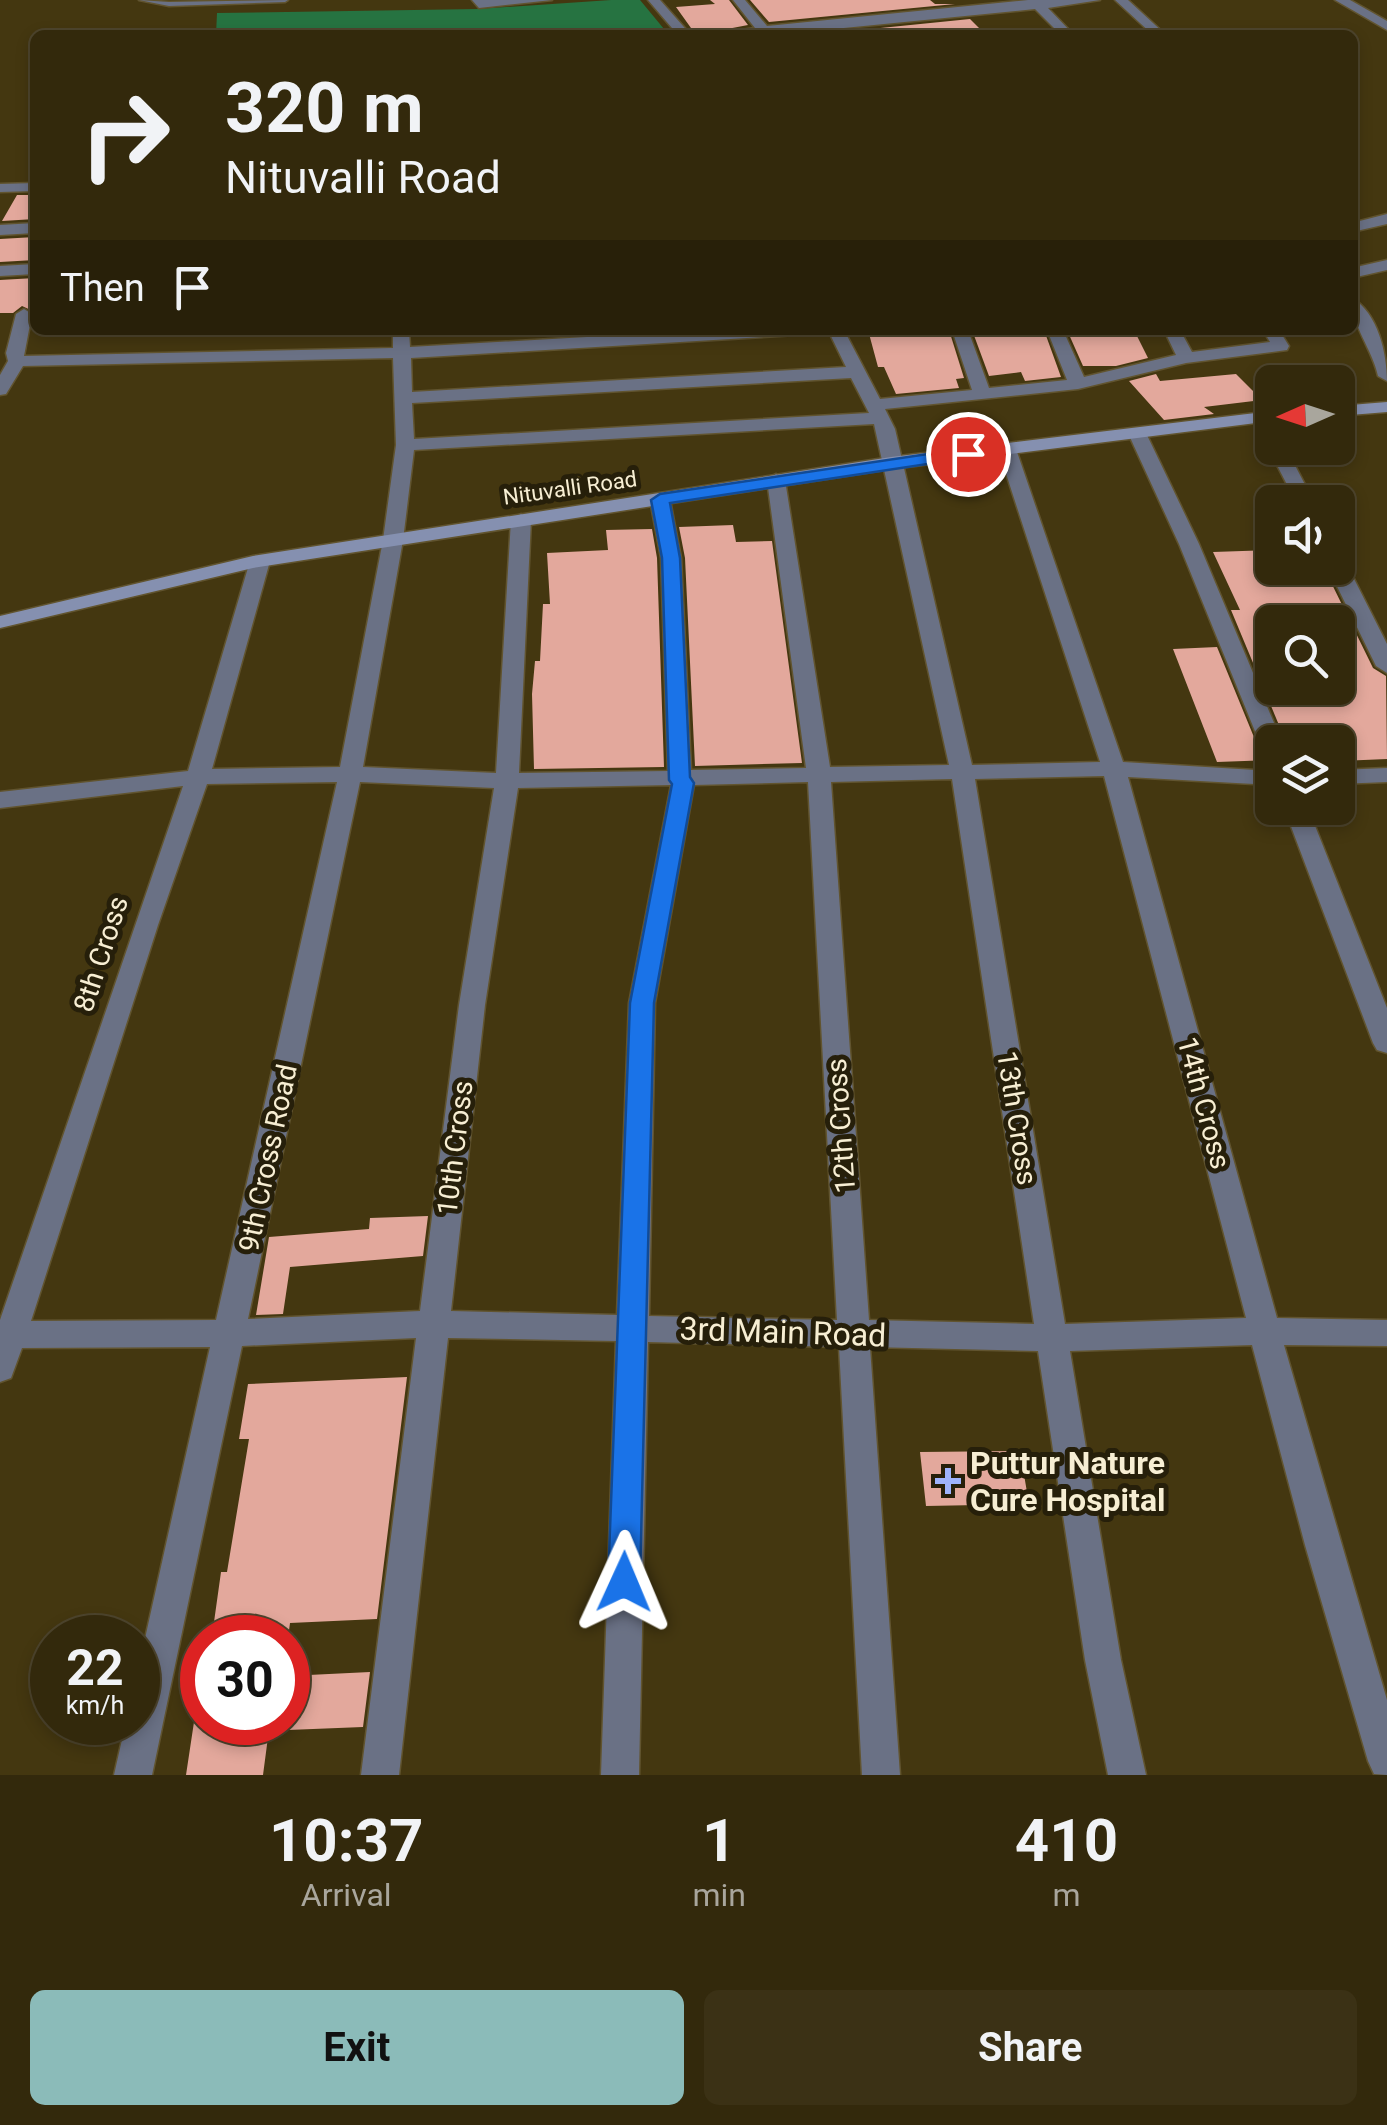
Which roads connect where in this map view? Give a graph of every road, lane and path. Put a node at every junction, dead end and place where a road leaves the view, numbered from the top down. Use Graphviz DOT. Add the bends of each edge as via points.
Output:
graph roads {
  1 [pos="142,0"];
  2 [pos="285,0"];
  3 [pos="478,0"];
  4 [pos="547,0"];
  5 [pos="654,0"];
  6 [pos="739,0"];
  7 [pos="894,0"];
  8 [pos="1094,0"];
  9 [pos="1121,0"];
  10 [pos="1341,0"];
  11 [pos="1036,2"];
  12 [pos="827,12"];
  13 [pos="910,16"];
  14 [pos="837,23"];
  15 [pos="1387,26"];
  16 [pos="681,30"];
  17 [pos="763,30"];
  18 [pos="787,30"];
  19 [pos="844,30"];
  20 [pos="926,30"];
  21 [pos="1063,30"];
  22 [pos="1154,30"];
  23 [pos="30,187"];
  24 [pos="0,188"];
  25 [pos="1387,219"];
  26 [pos="1358,226"];
  27 [pos="30,228"];
  28 [pos="0,230"];
  29 [pos="1387,265"];
  30 [pos="30,269"];
  31 [pos="0,271"];
  32 [pos="1358,272"];
  33 [pos="30,314"];
  34 [pos="1358,314"];
  35 [pos="0,315"];
  36 [pos="401,335"];
  37 [pos="765,335"];
  38 [pos="838,335"];
  39 [pos="962,335"];
  40 [pos="1057,335"];
  41 [pos="1174,335"];
  42 [pos="1274,335"];
  43 [pos="402,353"];
  44 [pos="630,357"];
  45 [pos="1186,358"];
  46 [pos="17,361"];
  47 [pos="857,372"];
  48 [pos="1387,376"];
  49 [pos="1078,384"];
  50 [pos="0,390"];
  51 [pos="982,394"];
  52 [pos="404,398"];
  53 [pos="1387,407"];
  54 [pos="1355,410"];
  55 [pos="877,412"];
  56 [pos="1255,418"];
  57 [pos="1137,433"];
  58 [pos="405,445"];
  59 [pos="1007,449"];
  60 [pos="891,463"];
  61 [pos="776,480"];
  62 [pos="660,500"];
  63 [pos="520,520"];
  64 [pos="393,540"];
  65 [pos="260,560"];
  66 [pos="1347,585"];
  67 [pos="0,622"];
  68 [pos="1387,666"];
  69 [pos="1263,725"];
  70 [pos="1114,768"];
  71 [pos="962,770"];
  72 [pos="350,774"];
  73 [pos="819,774"];
  74 [pos="1387,774"];
  75 [pos="1355,776"];
  76 [pos="198,777"];
  77 [pos="1255,777"];
  78 [pos="680,780"];
  79 [pos="507,781"];
  80 [pos="1,801"];
  81 [pos="1303,825"];
  82 [pos="1387,1042"];
  83 [pos="434,1324"];
  84 [pos="631,1327"];
  85 [pos="1265,1331"];
  86 [pos="229,1333"];
  87 [pos="1387,1333"];
  88 [pos="5,1334"];
  89 [pos="855,1335"];
  90 [pos="1052,1338"];
  91 [pos="0,1368"];
  92 [pos="1387,1762"];
  93 [pos="134,1775"];
  94 [pos="380,1775"];
  95 [pos="620,1775"];
  96 [pos="881,1775"];
  97 [pos="1126,1775"];
  1 -- 2 [label="lane"];
  3 -- 4 [label="street"];
  5 -- 16 [label="street"];
  6 -- 17 [label="street"];
  7 -- 13 [label="street"];
  8 -- 11 [label="street"];
  9 -- 22 [label="street"];
  10 -- 15 [label="street"];
  11 -- 13 [label="street"];
  11 -- 21 [label="street"];
  12 -- 14 [label="street"];
  13 -- 14 [label="street"];
  13 -- 20 [label="street"];
  14 -- 18 [label="street"];
  14 -- 19 [label="street"];
  23 -- 24 [label="street"];
  25 -- 26 [label="street"];
  27 -- 28 [label="street"];
  29 -- 32 [label="street"];
  30 -- 31 [label="street"];
  33 -- 35 [label="street"];
  33 -- 46 [label="street"];
  34 -- 48 [label="street"];
  36 -- 43 [label="street, 9th Cross Road"];
  37 -- 44 [label="street"];
  38 -- 47 [label="street, 13th Cross"];
  39 -- 51 [label="street"];
  40 -- 49 [label="street"];
  41 -- 45 [label="street"];
  42 -- 45 [label="street" via="1281,346"];
  43 -- 44 [label="street"];
  43 -- 46 [label="street"];
  43 -- 52 [label="street, 9th Cross Road"];
  44 -- 47 [label="street"];
  44 -- 52 [label="street"];
  45 -- 49 [label="street"];
  46 -- 50 [label="street"];
  47 -- 55 [label="street, 13th Cross"];
  49 -- 51 [label="street"];
  51 -- 55 [label="street"];
  52 -- 58 [label="street, 9th Cross Road"];
  53 -- 54 [label="street"];
  55 -- 58 [label="street"];
  55 -- 60 [label="street, 13th Cross"];
  56 -- 57 [label="street, Nituvalli Road"];
  57 -- 59 [label="street, Nituvalli Road"];
  57 -- 69 [label="street"];
  58 -- 64 [label="street, 9th Cross Road"];
  59 -- 60 [label="street, Nituvalli Road"];
  59 -- 70 [label="street, 14th Cross"];
  60 -- 61 [label="street, Nituvalli Road"];
  60 -- 71 [label="street, 13th Cross"];
  61 -- 62 [label="street, Nituvalli Road"];
  61 -- 73 [label="street, 12th Cross"];
  62 -- 63 [label="street, Nituvalli Road"];
  62 -- 78 [label="street" via="671,558"];
  63 -- 64 [label="street, Nituvalli Road"];
  63 -- 79 [label="street, 10th Cross"];
  64 -- 65 [label="street, Nituvalli Road"];
  64 -- 72 [label="street, 9th Cross Road"];
  65 -- 67 [label="street, Nituvalli Road"];
  65 -- 76 [label="street, 8th Cross"];
  66 -- 68 [label="street"];
  70 -- 71 [label="street"];
  70 -- 77 [label="street"];
  70 -- 85 [label="street, 14th Cross"];
  71 -- 73 [label="street"];
  71 -- 90 [label="street, 13th Cross"];
  72 -- 76 [label="street"];
  72 -- 79 [label="street"];
  72 -- 86 [label="street, 9th Cross Road"];
  73 -- 78 [label="street"];
  73 -- 89 [label="street, 12th Cross"];
  74 -- 75 [label="street"];
  76 -- 80 [label="street"];
  76 -- 88 [label="street, 8th Cross"];
  78 -- 79 [label="street"];
  78 -- 84 [label="street" via="642,1003"];
  79 -- 83 [label="street, 10th Cross"];
  81 -- 82 [label="street"];
  83 -- 84 [label="street, 3rd Main Road"];
  83 -- 86 [label="street, 3rd Main Road"];
  83 -- 94 [label="street, 10th Cross"];
  84 -- 89 [label="street, 3rd Main Road"];
  84 -- 95 [label="street"];
  85 -- 87 [label="street, 3rd Main Road"];
  85 -- 90 [label="street, 3rd Main Road"];
  85 -- 92 [label="street, 14th Cross"];
  86 -- 88 [label="street, 3rd Main Road"];
  86 -- 93 [label="street, 9th Cross Road"];
  88 -- 91 [label="street, 8th Cross"];
  89 -- 90 [label="street, 3rd Main Road"];
  89 -- 96 [label="street, 12th Cross"];
  90 -- 97 [label="street, 13th Cross"];
}
